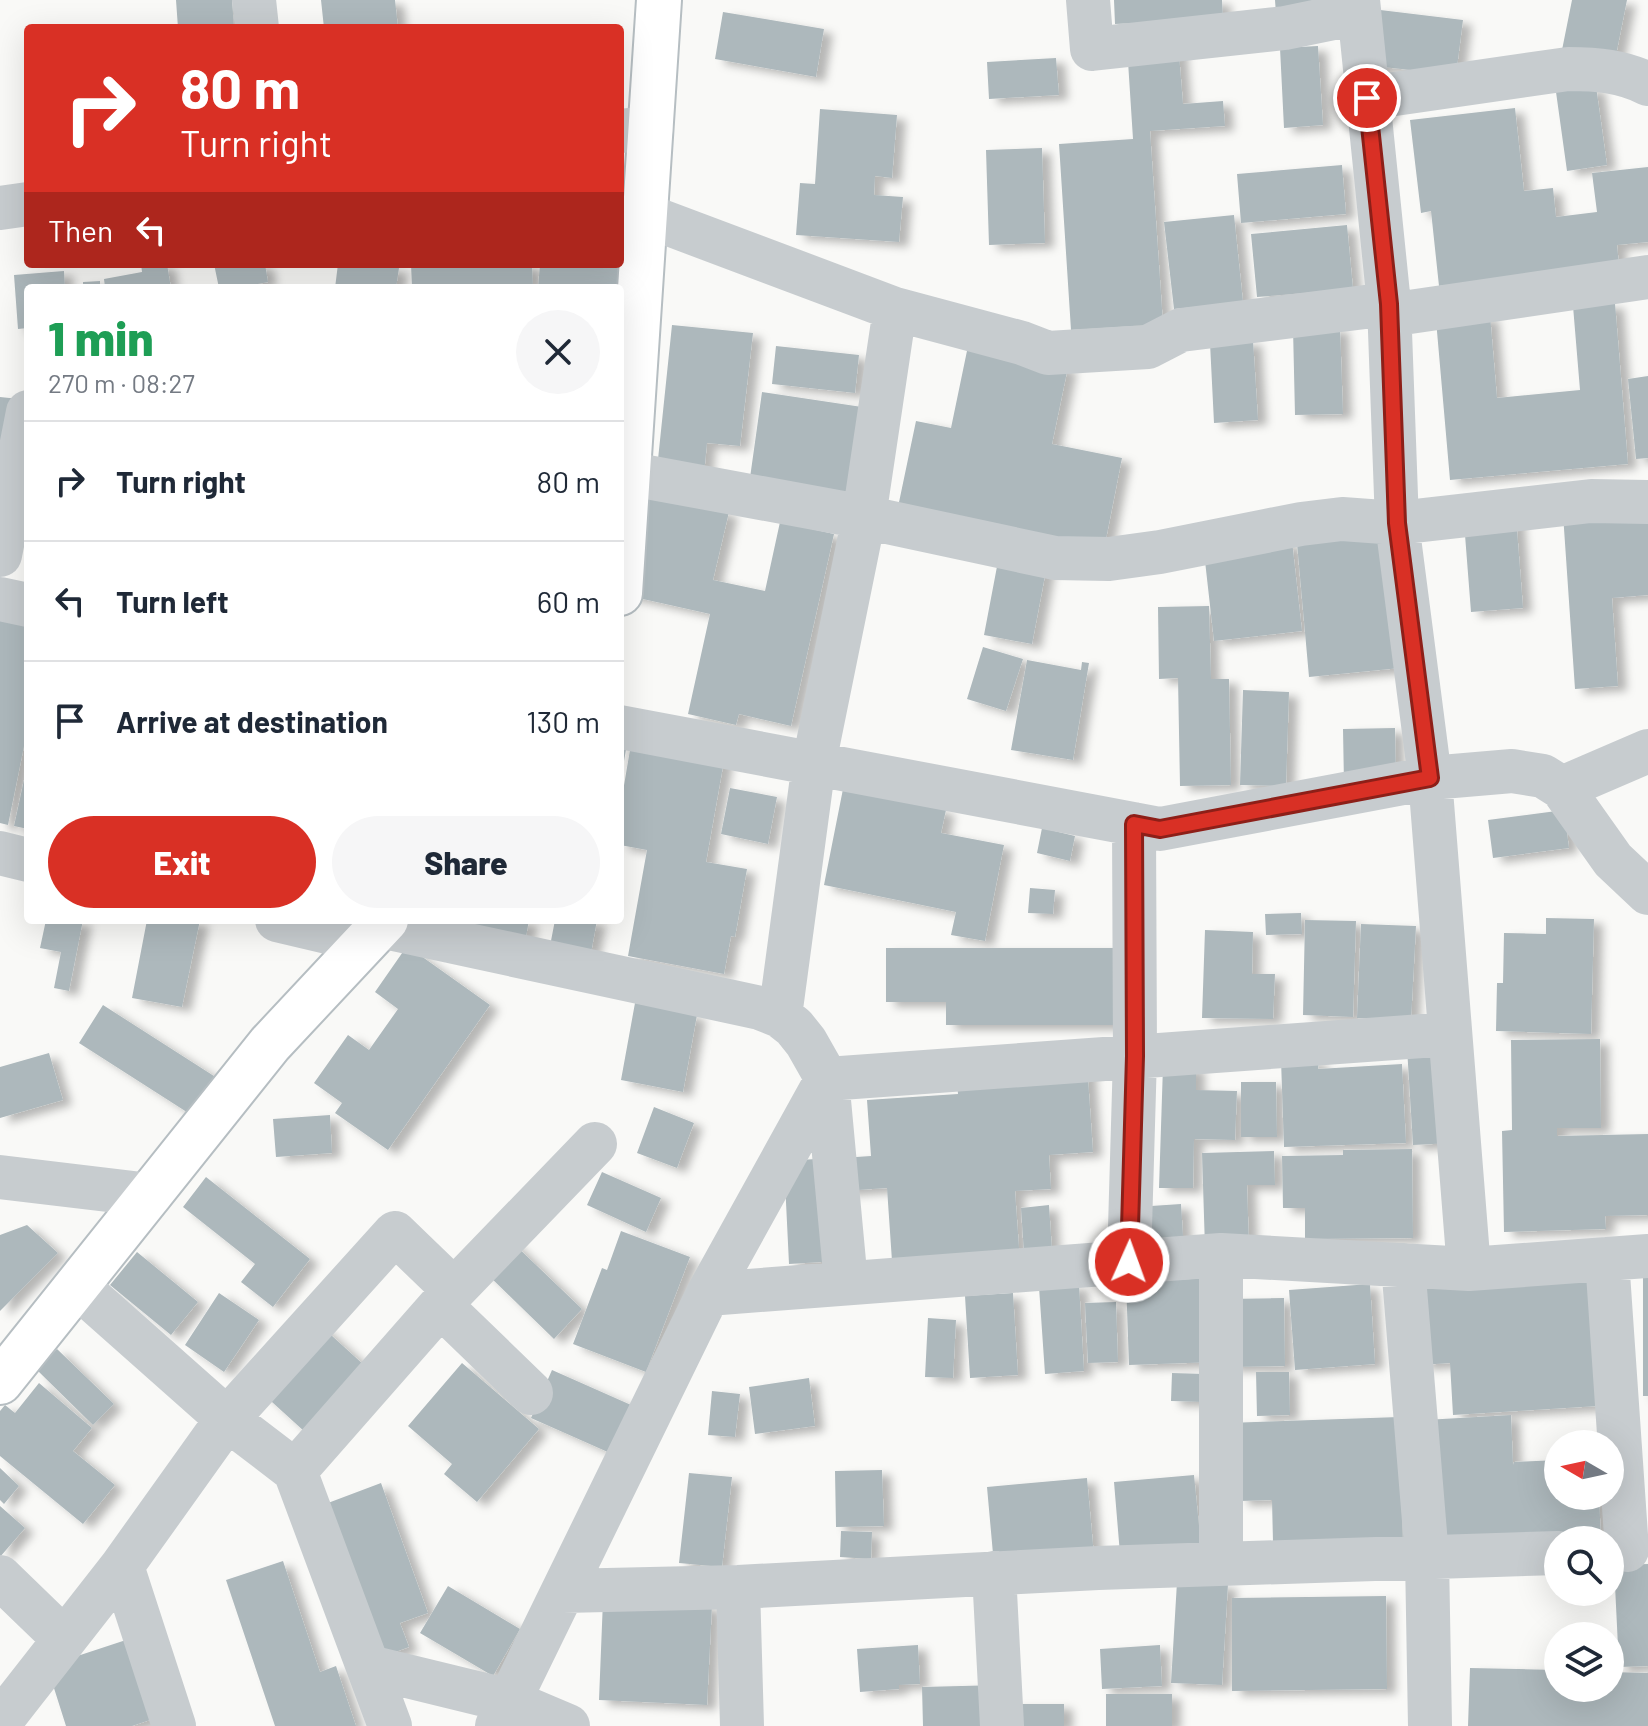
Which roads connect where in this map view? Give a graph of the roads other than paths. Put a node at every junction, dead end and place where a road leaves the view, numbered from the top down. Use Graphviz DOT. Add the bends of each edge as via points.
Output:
graph roads {
  1 [pos="254,0"];
  2 [pos="659,0"];
  3 [pos="1088,0"];
  4 [pos="1358,7"];
  5 [pos="257,24"];
  6 [pos="1648,84"];
  7 [pos="1367,98"];
  8 [pos="635,129"];
  9 [pos="24,205"];
  10 [pos="0,208"];
  11 [pos="645,215"];
  12 [pos="1648,277"];
  13 [pos="895,309"];
  14 [pos="1389,310"];
  15 [pos="24,432"];
  16 [pos="625,472"];
  17 [pos="624,496"];
  18 [pos="1648,502"];
  19 [pos="864,517"];
  20 [pos="1397,523"];
  21 [pos="0,555"];
  22 [pos="0,599"];
  23 [pos="24,604"];
  24 [pos="624,728"];
  25 [pos="1648,751"];
  26 [pos="814,763"];
  27 [pos="1430,778"];
  28 [pos="1562,788"];
  29 [pos="1134,824"];
  30 [pos="0,853"];
  31 [pos="24,859"];
  32 [pos="1648,893"];
  33 [pos="321,924"];
  34 [pos="377,929"];
  35 [pos="780,1016"];
  36 [pos="1450,1034"];
  37 [pos="1135,1056"];
  38 [pos="827,1079"];
  39 [pos="595,1144"];
  40 [pos="0,1177"];
  41 [pos="150,1195"];
  42 [pos="1221,1255"];
  43 [pos="1627,1257"];
  44 [pos="1129,1262"];
  45 [pos="1403,1265"];
  46 [pos="1469,1269"];
  47 [pos="846,1283"];
  48 [pos="77,1286"];
  49 [pos="708,1294"];
  50 [pos="448,1298"];
  51 [pos="0,1382"];
  52 [pos="531,1393"];
  53 [pos="227,1419"];
  54 [pos="295,1471"];
  55 [pos="1628,1550"];
  56 [pos="1544,1553"];
  57 [pos="1427,1557"];
  58 [pos="1221,1564"];
  59 [pos="122,1566"];
  60 [pos="994,1573"];
  61 [pos="0,1577"];
  62 [pos="738,1587"];
  63 [pos="563,1591"];
  64 [pos="64,1639"];
  65 [pos="370,1667"];
  66 [pos="503,1714"];
  67 [pos="0,1722"];
  68 [pos="174,1726"];
  69 [pos="390,1726"];
  70 [pos="568,1726"];
  71 [pos="742,1726"];
  72 [pos="1002,1726"];
  73 [pos="1430,1726"];
  1 -- 5 [label="street"];
  2 -- 8 [label="street"];
  3 -- 4 [label="street" via="1092,49 1285,28"];
  4 -- 7 [label="street"];
  6 -- 7 [label="street" via="1601,69 1568,69"];
  7 -- 14 [label="street"];
  8 -- 11 [label="street"];
  9 -- 10 [label="street"];
  11 -- 13 [label="street"];
  11 -- 16 [label="street"];
  12 -- 14 [label="street"];
  13 -- 14 [label="street" via="1048,353 1148,347 1181,330"];
  13 -- 19 [label="street"];
  14 -- 20 [label="street"];
  15 -- 21 [label="street"];
  16 -- 17 [label="street"];
  16 -- 19 [label="street"];
  18 -- 20 [label="street" via="1591,501"];
  19 -- 20 [label="street" via="1055,558 1109,559 1301,524 1342,519"];
  19 -- 26 [label="street"];
  20 -- 27 [label="street"];
  22 -- 23 [label="street"];
  24 -- 26 [label="street"];
  25 -- 28 [label="street"];
  26 -- 29 [label="street"];
  26 -- 35 [label="street"];
  27 -- 28 [label="street" via="1512,771 1543,776"];
  27 -- 29 [label="street" via="1160,829"];
  27 -- 36 [label="street"];
  28 -- 32 [label="street" via="1613,860"];
  29 -- 37 [label="street"];
  30 -- 31 [label="street"];
  33 -- 34 [label="street"];
  34 -- 35 [label="street"];
  34 -- 41 [label="street" via="270,1044"];
  35 -- 38 [label="street" via="806,1042"];
  36 -- 37 [label="street"];
  36 -- 46 [label="street"];
  37 -- 38 [label="street"];
  37 -- 44 [label="street"];
  38 -- 47 [label="street"];
  38 -- 49 [label="street"];
  39 -- 50 [label="street"];
  40 -- 41 [label="street"];
  41 -- 48 [label="street"];
  42 -- 44 [label="street"];
  42 -- 45 [label="street"];
  42 -- 58 [label="street"];
  43 -- 46 [label="street"];
  43 -- 55 [label="street"];
  44 -- 47 [label="street"];
  45 -- 46 [label="street"];
  45 -- 57 [label="street"];
  47 -- 49 [label="street"];
  48 -- 51 [label="street"];
  48 -- 53 [label="street"];
  49 -- 63 [label="street"];
  50 -- 52 [label="street"];
  50 -- 53 [label="street" via="395,1233"];
  50 -- 54 [label="street"];
  53 -- 54 [label="street"];
  53 -- 59 [label="street"];
  54 -- 65 [label="street"];
  56 -- 57 [label="street"];
  57 -- 58 [label="street"];
  57 -- 73 [label="street"];
  58 -- 60 [label="street"];
  59 -- 64 [label="street"];
  59 -- 68 [label="street"];
  60 -- 62 [label="street"];
  60 -- 72 [label="street"];
  61 -- 64 [label="street"];
  62 -- 63 [label="street"];
  62 -- 71 [label="street"];
  63 -- 66 [label="street"];
  64 -- 67 [label="street"];
  65 -- 66 [label="street"];
  65 -- 69 [label="street"];
  66 -- 70 [label="street"];
}
